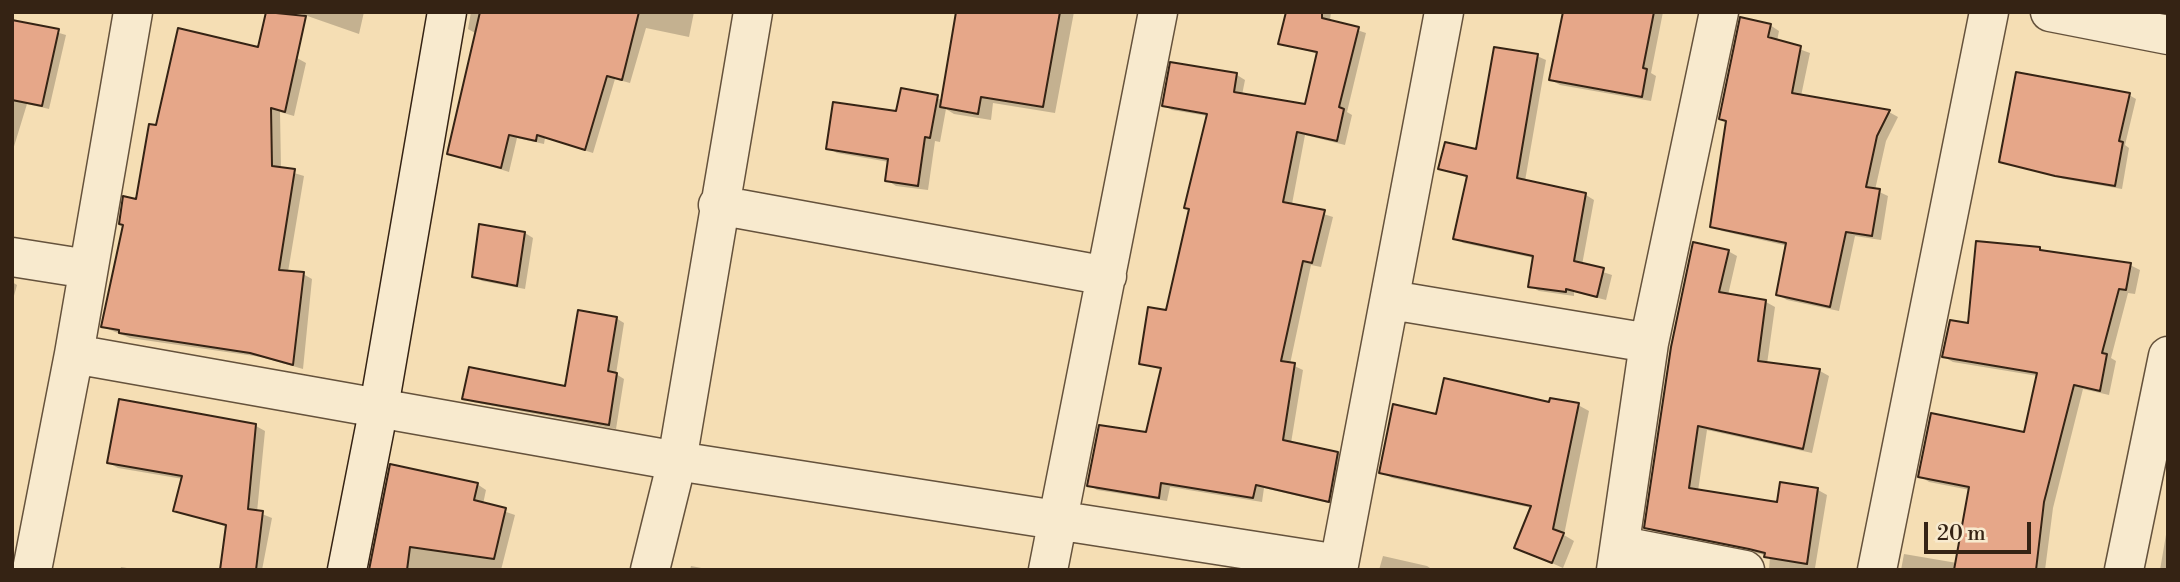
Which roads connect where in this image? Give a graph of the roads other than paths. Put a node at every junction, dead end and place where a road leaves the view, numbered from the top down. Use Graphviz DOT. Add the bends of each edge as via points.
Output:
graph roads {
  1 [pos="133,12"];
  2 [pos="447,12"];
  3 [pos="753,12"];
  4 [pos="1158,12"];
  5 [pos="1444,12"];
  6 [pos="1719,12"];
  7 [pos="1989,12"];
  8 [pos="2050,12"];
  9 [pos="2168,35"];
  10 [pos="719,205"];
  11 [pos="12,257"];
  12 [pos="88,269"];
  13 [pos="1107,276"];
  14 [pos="1391,300"];
  15 [pos="1649,343"];
  16 [pos="74,354"];
  17 [pos="2168,356"];
  18 [pos="379,407"];
  19 [pos="677,461"];
  20 [pos="1060,521"];
  21 [pos="1619,558"];
  22 [pos="1338,567"];
  23 [pos="32,570"];
  24 [pos="346,570"];
  25 [pos="650,570"];
  26 [pos="1048,570"];
  27 [pos="1745,570"];
  28 [pos="1877,570"];
  29 [pos="2124,570"];
  1 -- 12 [label="street"];
  2 -- 18 [label="street"];
  3 -- 10 [label="street"];
  4 -- 13 [label="street"];
  5 -- 14 [label="street"];
  6 -- 15 [label="street"];
  7 -- 28 [label="street"];
  8 -- 9 [label="street"];
  10 -- 13 [label="street"];
  10 -- 19 [label="street"];
  11 -- 12 [label="street"];
  12 -- 16 [label="street"];
  13 -- 20 [label="street"];
  14 -- 15 [label="street"];
  14 -- 22 [label="street"];
  15 -- 21 [label="street"];
  16 -- 18 [label="street"];
  16 -- 23 [label="street"];
  17 -- 29 [label="street"];
  18 -- 19 [label="street"];
  18 -- 24 [label="street"];
  19 -- 20 [label="street"];
  19 -- 25 [label="street"];
  20 -- 22 [label="street"];
  20 -- 26 [label="street"];
  21 -- 27 [label="street"];
}
